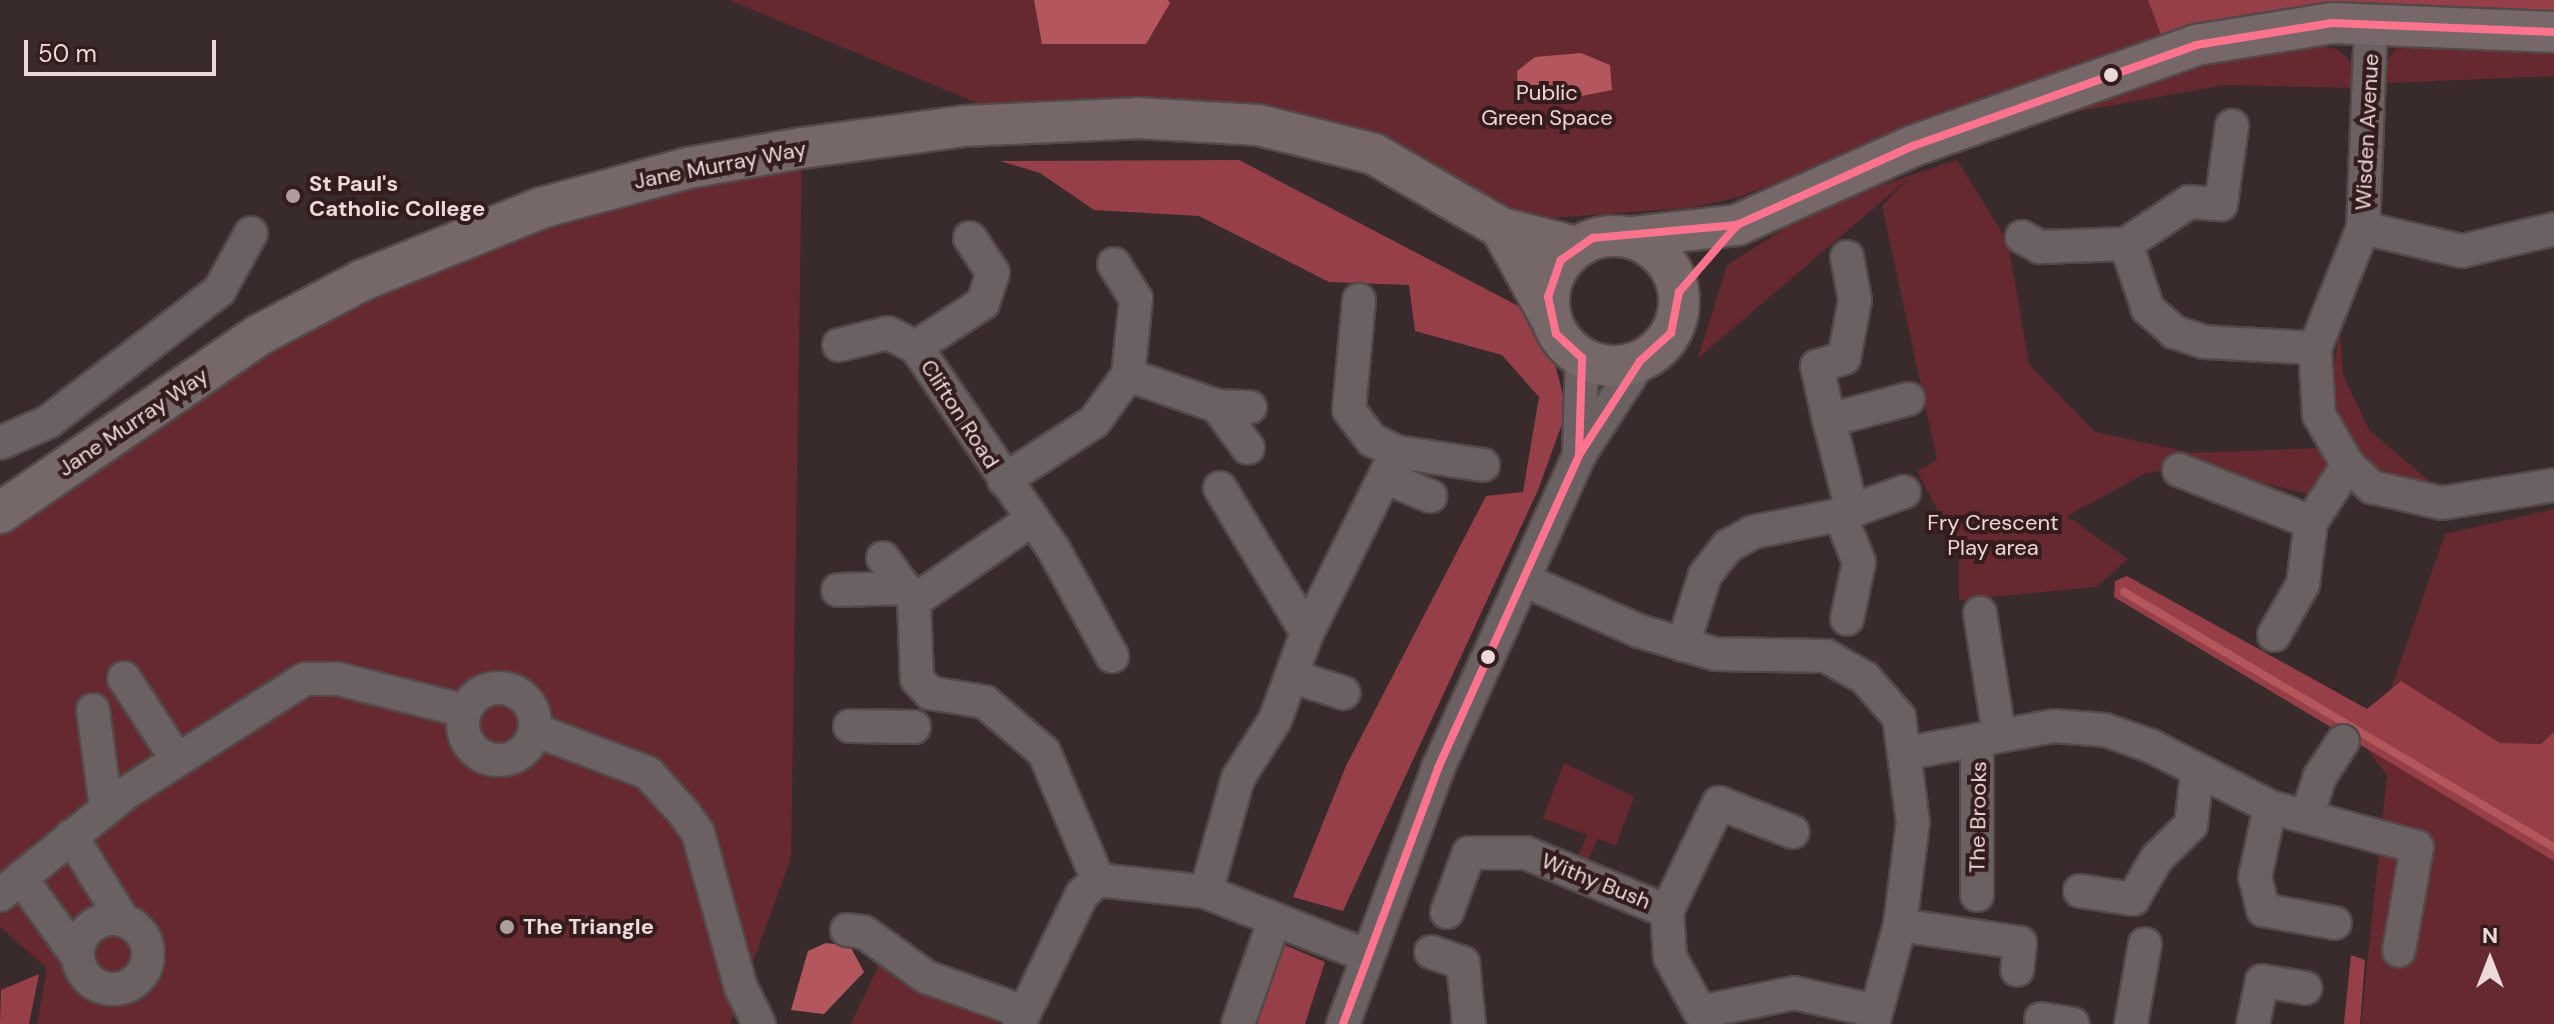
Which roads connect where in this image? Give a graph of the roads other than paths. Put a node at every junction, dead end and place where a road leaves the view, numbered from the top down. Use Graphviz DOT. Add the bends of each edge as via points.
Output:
graph roads {
  1 [pos="2371,22"];
  2 [pos="2554,32"];
  3 [pos="2232,126"];
  4 [pos="2553,218"];
  5 [pos="1737,225"];
  6 [pos="1501,228"];
  7 [pos="2363,228"];
  8 [pos="251,233"];
  9 [pos="1632,237"];
  10 [pos="2022,237"];
  11 [pos="970,238"];
  12 [pos="2126,244"];
  13 [pos="1576,247"];
  14 [pos="1847,257"];
  15 [pos="1114,264"];
  16 [pos="1679,292"];
  17 [pos="1359,300"];
  18 [pos="1550,317"];
  19 [pos="839,345"];
  20 [pos="916,347"];
  21 [pos="2315,348"];
  22 [pos="1582,358"];
  23 [pos="1640,361"];
  24 [pos="1128,375"];
  25 [pos="1908,399"];
  26 [pos="1217,406"];
  27 [pos="1250,407"];
  28 [pos="1829,420"];
  29 [pos="0,443"];
  30 [pos="1248,448"];
  31 [pos="1579,455"];
  32 [pos="1392,465"];
  33 [pos="1483,465"];
  34 [pos="2348,465"];
  35 [pos="2179,470"];
  36 [pos="1004,480"];
  37 [pos="2554,485"];
  38 [pos="1220,488"];
  39 [pos="1904,492"];
  40 [pos="1430,496"];
  41 [pos="0,513"];
  42 [pos="1846,513"];
  43 [pos="1031,520"];
  44 [pos="2311,522"];
  45 [pos="883,558"];
  46 [pos="1524,580"];
  47 [pos="838,590"];
  48 [pos="910,595"];
  49 [pos="1980,613"];
  50 [pos="1847,619"];
  51 [pos="1307,633"];
  52 [pos="2274,635"];
  53 [pos="1683,645"];
  54 [pos="1112,656"];
  55 [pos="1294,677"];
  56 [pos="124,678"];
  57 [pos="930,693"];
  58 [pos="1344,693"];
  59 [pos="93,710"];
  60 [pos="465,711"];
  61 [pos="850,726"];
  62 [pos="535,730"];
  63 [pos="1988,738"];
  64 [pos="2343,741"];
  65 [pos="1907,753"];
  66 [pos="176,758"];
  67 [pos="2197,772"];
  68 [pos="2270,807"];
  69 [pos="106,808"];
  70 [pos="2307,816"];
  71 [pos="1793,832"];
  72 [pos="71,836"];
  73 [pos="1098,880"];
  74 [pos="10,886"];
  75 [pos="2080,891"];
  76 [pos="1206,892"];
  77 [pos="1977,895"];
  78 [pos="1667,911"];
  79 [pos="1447,912"];
  80 [pos="1275,919"];
  81 [pos="123,920"];
  82 [pos="2335,923"];
  83 [pos="1900,925"];
  84 [pos="847,930"];
  85 [pos="2145,944"];
  86 [pos="2399,950"];
  87 [pos="1431,952"];
  88 [pos="77,956"];
  89 [pos="1368,956"];
  90 [pos="2017,970"];
  91 [pos="2305,988"];
  92 [pos="1874,1017"];
  93 [pos="1021,1018"];
  94 [pos="1688,1018"];
  95 [pos="2041,1019"];
  96 [pos="759,1024"];
  97 [pos="1238,1024"];
  98 [pos="1343,1024"];
  99 [pos="1469,1024"];
  100 [pos="2073,1024"];
  101 [pos="2131,1024"];
  102 [pos="2253,1024"];
  1 -- 2 [label="main road"];
  1 -- 5 [label="main road" via="2279,30 2129,64 1913,146"];
  1 -- 7 [label="street, Wisden Avenue"];
  3 -- 12 [label="street" via="2221,204 2189,202"];
  4 -- 7 [label="street" via="2462,251"];
  5 -- 9 [label="main road"];
  5 -- 16 [label="main road"];
  6 -- 13 [label="main road, Jane Murray Way"];
  6 -- 18 [label="main road"];
  6 -- 41 [label="main road, Jane Murray Way" via="1374,154 1258,125 1137,118 964,126 688,168 541,208 363,280 259,335"];
  7 -- 21 [label="street, Wisden Avenue"];
  8 -- 29 [label="street" via="219,291 48,422"];
  9 -- 13 [label="main road" via="1603,236"];
  9 -- 16 [label="main road" via="1664,258"];
  10 -- 12 [label="street" via="2040,247"];
  11 -- 20 [label="street" via="993,273 983,303"];
  12 -- 21 [label="street" via="2148,309 2174,332 2204,342"];
  13 -- 18 [label="main road" via="1552,278"];
  14 -- 28 [label="street" via="1855,300 1844,358 1817,366"];
  15 -- 24 [label="street" via="1136,299"];
  16 -- 23 [label="main road" via="1671,333"];
  17 -- 32 [label="street" via="1349,410"];
  18 -- 22 [label="main road"];
  19 -- 20 [label="street" via="888,333"];
  20 -- 36 [label="street, Clifton Road"];
  21 -- 34 [label="street, Wisden Avenue" via="2319,415"];
  22 -- 23 [label="main road" via="1600,365"];
  22 -- 31 [label="street"];
  23 -- 31 [label="street"];
  24 -- 26 [label="street"];
  24 -- 36 [label="street, Clifton Road" via="1094,422"];
  25 -- 28 [label="street"];
  26 -- 27 [label="street"];
  26 -- 30 [label="street"];
  28 -- 42 [label="street"];
  31 -- 46 [label="street"];
  32 -- 33 [label="street"];
  32 -- 40 [label="street"];
  32 -- 51 [label="street"];
  34 -- 37 [label="street, Wisden Avenue" via="2372,487 2442,503"];
  34 -- 44 [label="street"];
  35 -- 44 [label="street"];
  36 -- 43 [label="street, Clifton Road"];
  38 -- 51 [label="street"];
  39 -- 42 [label="street"];
  42 -- 50 [label="street" via="1859,562"];
  42 -- 53 [label="street" via="1753,532 1728,546 1705,575"];
  43 -- 48 [label="street"];
  43 -- 54 [label="street, Clifton Road" via="1083,598"];
  44 -- 52 [label="street" via="2303,584"];
  45 -- 48 [label="street"];
  46 -- 53 [label="street"];
  46 -- 89 [label="street" via="1438,768"];
  47 -- 48 [label="street"];
  48 -- 57 [label="street" via="915,669"];
  49 -- 63 [label="street, The Brooks"];
  51 -- 55 [label="street"];
  53 -- 65 [label="street" via="1715,654 1826,656 1865,678 1899,717"];
  55 -- 58 [label="street"];
  55 -- 76 [label="street" via="1238,778"];
  56 -- 66 [label="street"];
  57 -- 61 [label="street" via="914,736"];
  57 -- 73 [label="street" via="985,702 1044,752"];
  59 -- 69 [label="street"];
  60 -- 62 [label="street" via="482,692 507,688 529,703"];
  60 -- 62 [label="street" via="465,735 488,758 520,754"];
  60 -- 66 [label="street" via="338,679 305,679"];
  62 -- 96 [label="street" via="648,773 684,813 698,833 741,988"];
  63 -- 65 [label="street, The Brooks"];
  63 -- 67 [label="street, The Brooks" via="2054,726 2105,730"];
  63 -- 77 [label="street, The Brooks"];
  64 -- 70 [label="street" via="2319,778"];
  65 -- 83 [label="street" via="1913,822"];
  66 -- 69 [label="street"];
  67 -- 68 [label="street, The Brooks"];
  67 -- 75 [label="street" via="2191,825 2157,858 2133,899"];
  68 -- 70 [label="street, The Brooks"];
  68 -- 82 [label="street" via="2255,877 2263,910"];
  69 -- 72 [label="street"];
  70 -- 86 [label="street, The Brooks" via="2417,847"];
  71 -- 78 [label="street, Withy Bush" via="1719,803"];
  72 -- 74 [label="street"];
  72 -- 81 [label="street"];
  73 -- 76 [label="street"];
  73 -- 93 [label="street" via="1082,894"];
  74 -- 88 [label="street"];
  76 -- 80 [label="street"];
  78 -- 79 [label="street, Withy Bush" via="1526,853 1469,853"];
  78 -- 94 [label="street, Withy Bush" via="1670,957"];
  80 -- 89 [label="street"];
  80 -- 97 [label="street"];
  81 -- 88 [label="street" via="90,926"];
  81 -- 88 [label="street" via="147,946 137,980 104,989 85,977"];
  83 -- 90 [label="street" via="2020,943"];
  83 -- 92 [label="street"];
  84 -- 93 [label="street" via="864,932 926,977"];
  85 -- 101 [label="street"];
  87 -- 99 [label="street" via="1463,963"];
  89 -- 98 [label="street"];
  91 -- 102 [label="street" via="2262,981"];
  92 -- 94 [label="street, Withy Bush" via="1794,993"];
  95 -- 100 [label="street"];
}
